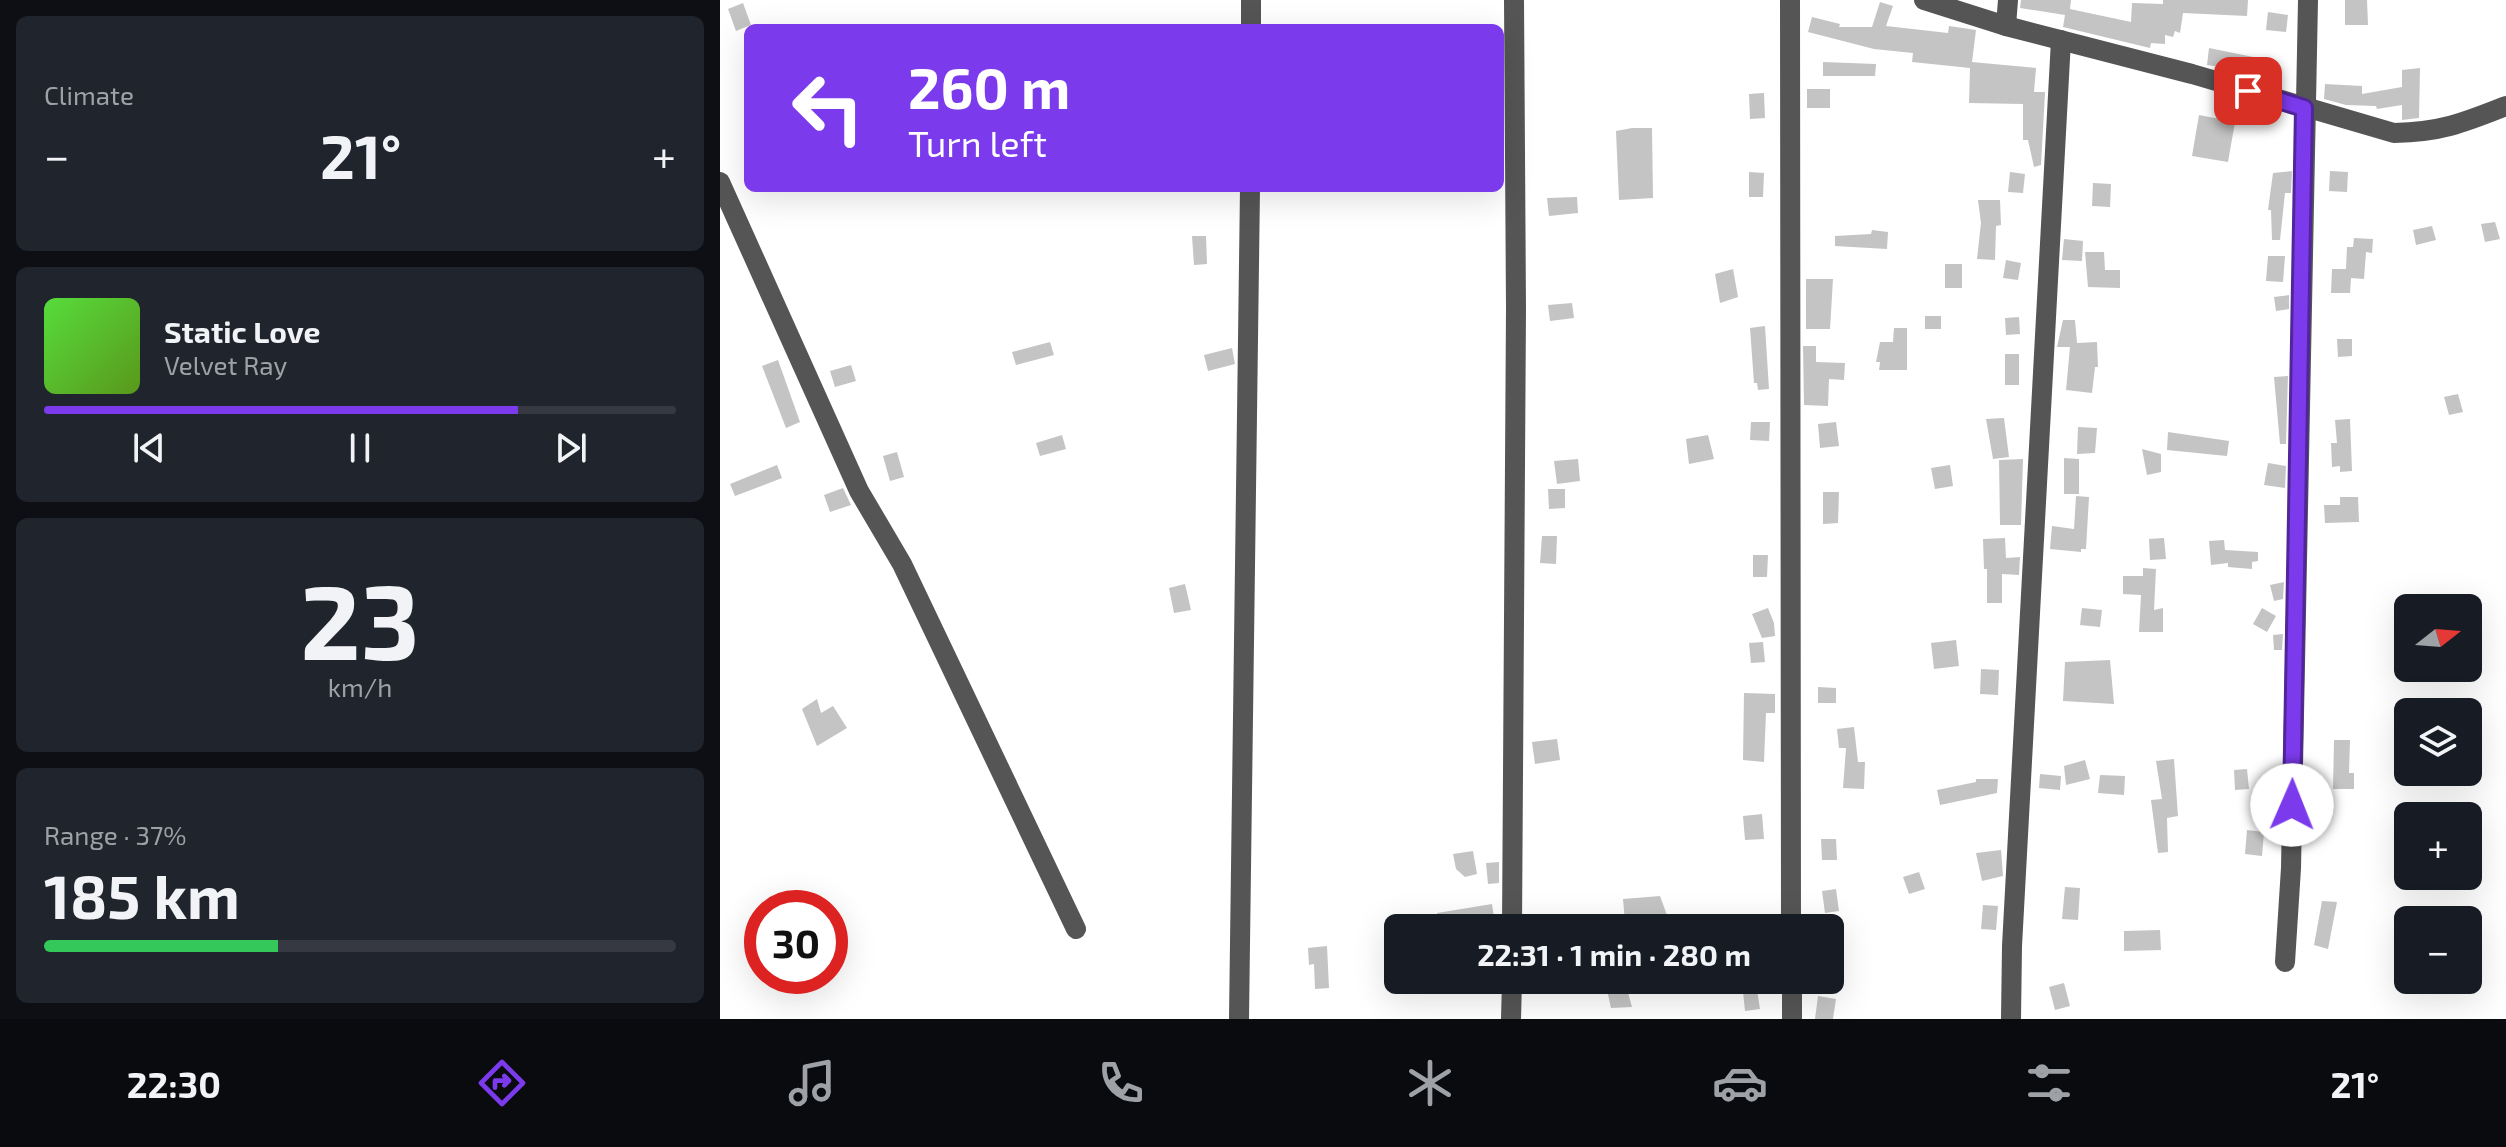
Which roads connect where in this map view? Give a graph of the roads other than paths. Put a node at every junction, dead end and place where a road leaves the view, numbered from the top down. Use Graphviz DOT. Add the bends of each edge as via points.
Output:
graph roads {
  1 [pos="1251,0"];
  2 [pos="1514,0"];
  3 [pos="1790,0"];
  4 [pos="1924,0"];
  5 [pos="2008,0"];
  6 [pos="2308,0"];
  7 [pos="1251,24"];
  8 [pos="2006,26"];
  9 [pos="2061,40"];
  10 [pos="2506,106"];
  11 [pos="2304,108"];
  12 [pos="720,182"];
  13 [pos="1250,192"];
  14 [pos="1512,914"];
  15 [pos="1791,914"];
  16 [pos="1076,929"];
  17 [pos="2285,962"];
  18 [pos="1512,994"];
  19 [pos="1792,994"];
  20 [pos="1239,1019"];
  21 [pos="1511,1019"];
  22 [pos="1792,1019"];
  23 [pos="2011,1019"];
  1 -- 7 [label="street"];
  2 -- 14 [label="street"];
  3 -- 15 [label="street"];
  4 -- 8 [label="street"];
  5 -- 8 [label="street"];
  6 -- 11 [label="street"];
  8 -- 9 [label="street"];
  9 -- 11 [label="street"];
  9 -- 23 [label="street"];
  10 -- 11 [label="street" via="2428,133 2394,133"];
  11 -- 17 [label="street"];
  12 -- 16 [label="street" via="859,491 902,564"];
  13 -- 20 [label="street"];
  18 -- 21 [label="street"];
  19 -- 22 [label="street"];
}
